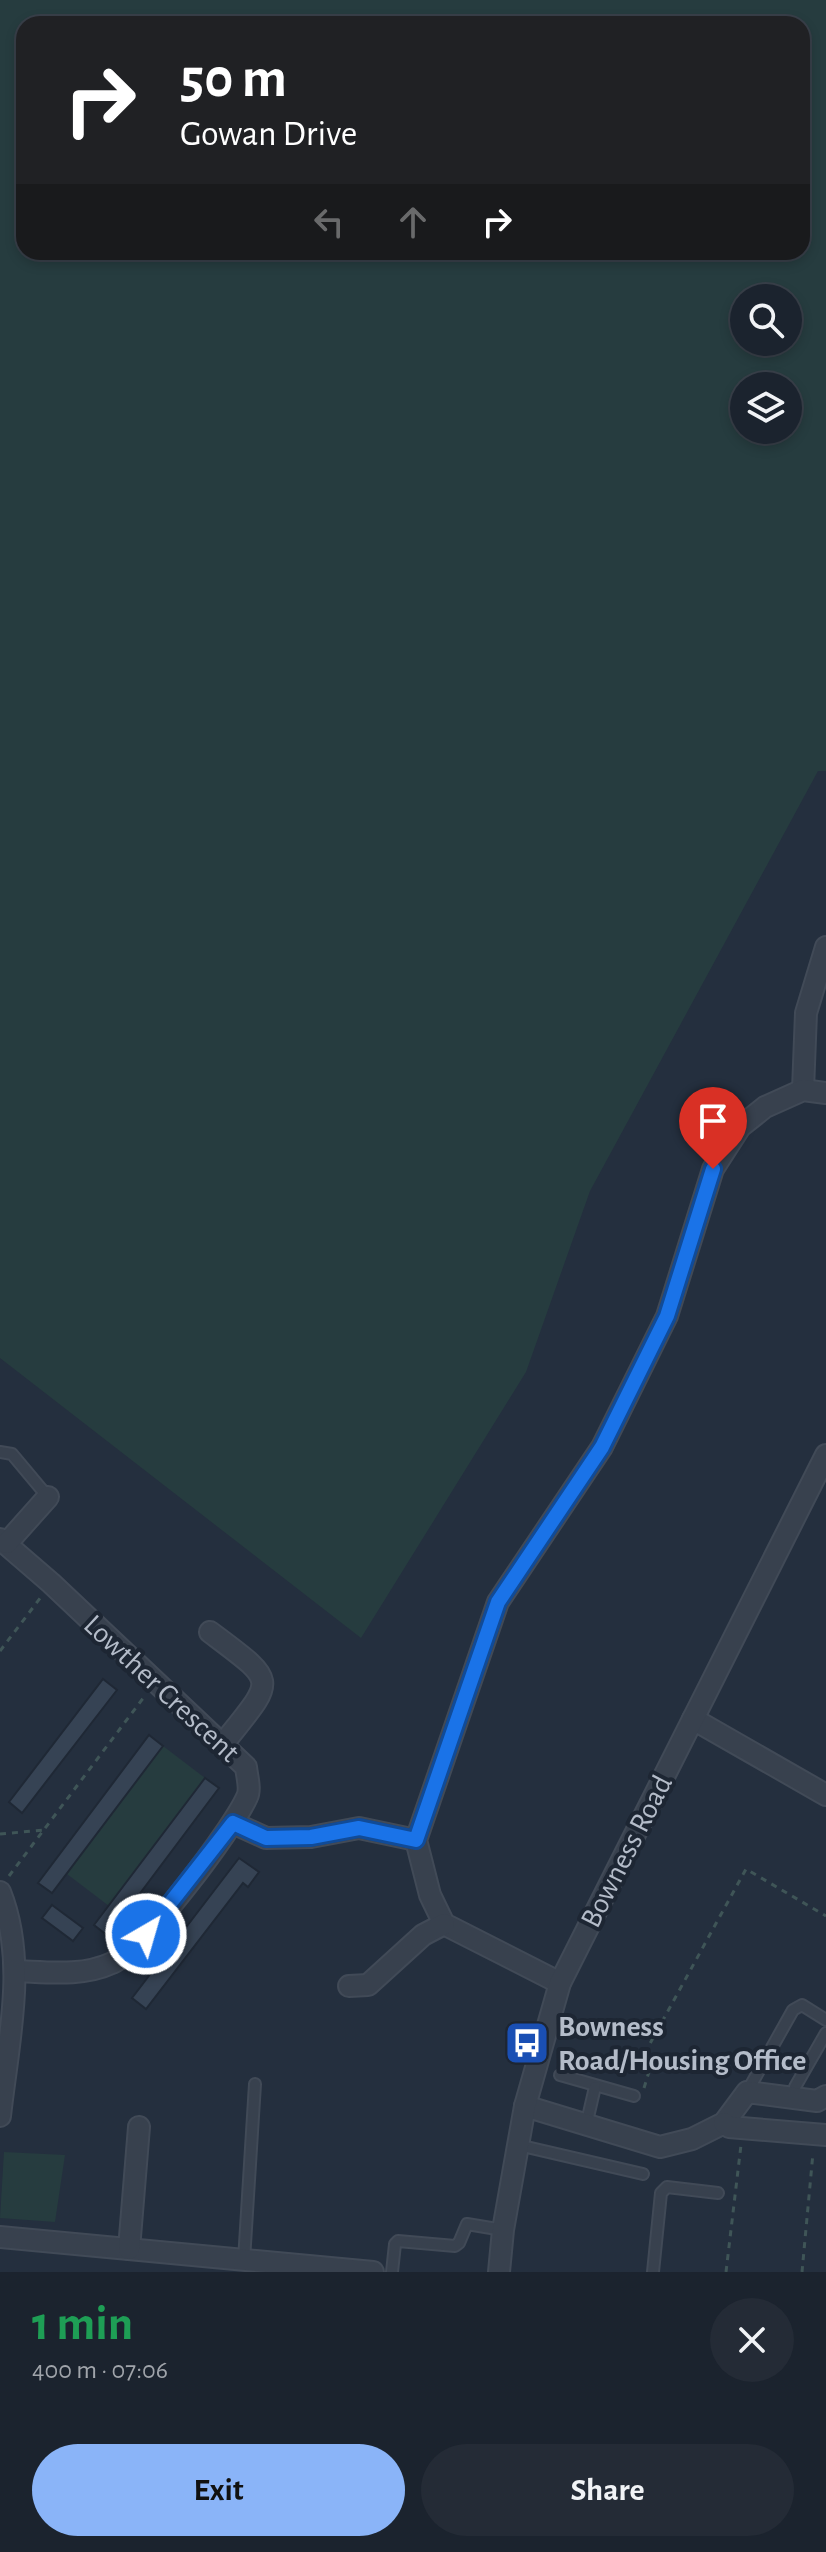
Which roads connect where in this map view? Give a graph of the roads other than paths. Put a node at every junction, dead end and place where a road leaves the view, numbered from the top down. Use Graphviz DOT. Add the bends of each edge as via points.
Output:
graph roads {
  1 [pos="826,947"];
  2 [pos="803,1090"];
  3 [pos="826,1093"];
  4 [pos="0,1452"];
  5 [pos="826,1455"];
  6 [pos="48,1497"];
  7 [pos="3,1541"];
  8 [pos="210,1632"];
  9 [pos="693,1719"];
  10 [pos="223,1744"];
  11 [pos="826,1795"];
  12 [pos="233,1823"];
  13 [pos="416,1840"];
  14 [pos="4,1885"];
  15 [pos="444,1924"];
  16 [pos="15,1971"];
  17 [pos="560,1983"];
  18 [pos="349,1986"];
  19 [pos="826,2020"];
  20 [pos="826,2033"];
  21 [pos="560,2075"];
  22 [pos="255,2084"];
  23 [pos="595,2087"];
  24 [pos="747,2092"];
  25 [pos="638,2095"];
  26 [pos="826,2096"];
  27 [pos="796,2099"];
  28 [pos="525,2106"];
  29 [pos="0,2116"];
  30 [pos="724,2123"];
  31 [pos="586,2126"];
  32 [pos="139,2127"];
  33 [pos="820,2134"];
  34 [pos="518,2145"];
  35 [pos="643,2174"];
  36 [pos="718,2193"];
  37 [pos="503,2230"];
  38 [pos="0,2237"];
  39 [pos="129,2249"];
  40 [pos="244,2260"];
  41 [pos="373,2272"];
  42 [pos="392,2272"];
  43 [pos="499,2272"];
  44 [pos="653,2272"];
  1 -- 2 [label="street" via="806,1013"];
  2 -- 3 [label="street"];
  2 -- 13 [label="street" via="765,1107 740,1127 713,1169 667,1316 609,1434 498,1602"];
  4 -- 6 [label="lane" via="12,1454"];
  5 -- 9 [label="street, Bowness Road"];
  6 -- 7 [label="street"];
  7 -- 10 [label="street, Lowther Crescent"];
  8 -- 10 [label="street" via="256,1667 264,1680 261,1695"];
  9 -- 11 [label="street"];
  9 -- 17 [label="street, Bowness Road"];
  10 -- 12 [label="street, Lowther Crescent" via="246,1767 249,1794"];
  12 -- 13 [label="street" via="266,1838 359,1828"];
  12 -- 16 [label="street, Lowther Crescent" via="146,1934 114,1963 73,1973"];
  13 -- 15 [label="street" via="430,1895"];
  14 -- 16 [label="street"];
  15 -- 17 [label="street"];
  15 -- 18 [label="street" via="423,1935 368,1985"];
  16 -- 29 [label="street"];
  17 -- 28 [label="street, Bowness Road"];
  19 -- 24 [label="lane" via="802,2005 793,2010"];
  20 -- 27 [label="lane" via="795,2087"];
  21 -- 23 [label="lane"];
  22 -- 40 [label="lane"];
  23 -- 25 [label="lane"];
  23 -- 31 [label="lane"];
  24 -- 27 [label="street"];
  24 -- 30 [label="street"];
  26 -- 27 [label="street" via="817,2101"];
  28 -- 31 [label="street"];
  28 -- 34 [label="street, Bowness Road"];
  30 -- 31 [label="street" via="660,2147"];
  30 -- 33 [label="street"];
  32 -- 39 [label="street"];
  34 -- 35 [label="lane"];
  34 -- 37 [label="street, Bowness Road"];
  36 -- 44 [label="lane" via="667,2187 661,2193"];
  37 -- 42 [label="lane" via="467,2224 455,2246 398,2241"];
  37 -- 43 [label="street, Bowness Road"];
  38 -- 39 [label="street"];
  39 -- 40 [label="street"];
  40 -- 41 [label="street"];
}
